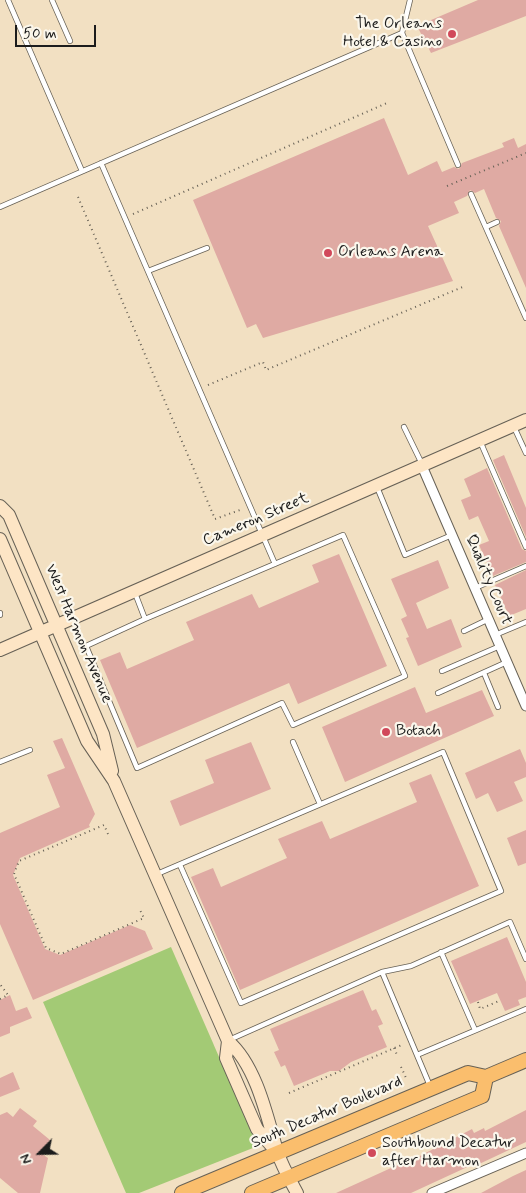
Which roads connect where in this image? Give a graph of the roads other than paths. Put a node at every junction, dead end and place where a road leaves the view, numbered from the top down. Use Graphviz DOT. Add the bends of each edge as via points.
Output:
graph roads {
  1 [pos="8,0"];
  2 [pos="52,0"];
  3 [pos="410,0"];
  4 [pos="402,33"];
  5 [pos="70,42"];
  6 [pos="101,163"];
  7 [pos="458,165"];
  8 [pos="82,171"];
  9 [pos="471,194"];
  10 [pos="0,207"];
  11 [pos="498,222"];
  12 [pos="486,227"];
  13 [pos="207,248"];
  14 [pos="148,271"];
  15 [pos="526,318"];
  16 [pos="526,420"];
  17 [pos="514,426"];
  18 [pos="404,427"];
  19 [pos="480,441"];
  20 [pos="526,452"];
  21 [pos="422,466"];
  22 [pos="377,485"];
  23 [pos="0,506"];
  24 [pos="263,535"];
  25 [pos="452,535"];
  26 [pos="0,539"];
  27 [pos="526,547"];
  28 [pos="275,564"];
  29 [pos="526,566"];
  30 [pos="475,588"];
  31 [pos="134,590"];
  32 [pos="145,619"];
  33 [pos="488,619"];
  34 [pos="526,622"];
  35 [pos="56,624"];
  36 [pos="464,631"];
  37 [pos="40,632"];
  38 [pos="495,635"];
  39 [pos="500,646"];
  40 [pos="0,650"];
  41 [pos="507,662"];
  42 [pos="442,671"];
  43 [pos="484,673"];
  44 [pos="438,693"];
  45 [pos="526,706"];
  46 [pos="498,707"];
  47 [pos="293,742"];
  48 [pos="30,750"];
  49 [pos="0,762"];
  50 [pos="114,781"];
  51 [pos="320,804"];
  52 [pos="180,864"];
  53 [pos="156,875"];
  54 [pos="441,952"];
  55 [pos="526,959"];
  56 [pos="382,972"];
  57 [pos="526,1009"];
  58 [pos="475,1030"];
  59 [pos="228,1040"];
  60 [pos="417,1056"];
  61 [pos="526,1060"];
  62 [pos="486,1077"];
  63 [pos="431,1089"];
  64 [pos="278,1152"];
  65 [pos="526,1152"];
  66 [pos="289,1177"];
  67 [pos="182,1193"];
  68 [pos="252,1193"];
  69 [pos="297,1193"];
  70 [pos="433,1193"];
  1 -- 8 [label="lane"];
  2 -- 5 [label="lane"];
  3 -- 4 [label="lane"];
  4 -- 6 [label="lane"];
  4 -- 7 [label="lane"];
  6 -- 8 [label="lane"];
  6 -- 14 [label="lane"];
  8 -- 10 [label="lane"];
  9 -- 12 [label="lane"];
  11 -- 12 [label="lane"];
  12 -- 15 [label="lane"];
  13 -- 14 [label="lane"];
  14 -- 24 [label="lane"];
  16 -- 17 [label="main road, Cameron Street"];
  17 -- 19 [label="main road, Cameron Street"];
  17 -- 20 [label="lane"];
  18 -- 21 [label="lane"];
  19 -- 21 [label="main road, Cameron Street"];
  19 -- 27 [label="lane"];
  21 -- 22 [label="main road, Cameron Street"];
  21 -- 25 [label="street, Quality Court"];
  22 -- 24 [label="main road, Cameron Street"];
  22 -- 25 [label="lane" via="405,555"];
  23 -- 35 [label="main road, West Harmon Avenue" via="9,515"];
  24 -- 28 [label="lane"];
  24 -- 31 [label="main road, Cameron Street"];
  25 -- 30 [label="street, Quality Court"];
  26 -- 37 [label="main road, West Harmon Avenue"];
  28 -- 32 [label="lane"];
  28 -- 32 [label="lane" via="343,535 404,676 293,725 282,703 137,768 86,646"];
  29 -- 30 [label="lane"];
  30 -- 33 [label="street, Quality Court"];
  31 -- 32 [label="lane"];
  31 -- 35 [label="main road, Cameron Street"];
  33 -- 36 [label="lane"];
  33 -- 38 [label="street, Quality Court"];
  34 -- 38 [label="lane"];
  35 -- 37 [label="main road, Cameron Street"];
  35 -- 50 [label="main road, West Harmon Avenue" via="103,734"];
  37 -- 40 [label="main road, Cameron Street"];
  37 -- 50 [label="main road, West Harmon Avenue" via="87,741"];
  38 -- 39 [label="street, Quality Court"];
  39 -- 41 [label="street, Quality Court"];
  39 -- 42 [label="lane"];
  41 -- 43 [label="lane"];
  41 -- 45 [label="street, Quality Court"];
  43 -- 44 [label="lane"];
  43 -- 46 [label="lane"];
  47 -- 51 [label="lane"];
  48 -- 49 [label="lane"];
  50 -- 53 [label="main road, West Harmon Avenue"];
  51 -- 52 [label="lane"];
  51 -- 52 [label="lane" via="443,752 501,890 241,1003"];
  52 -- 53 [label="lane"];
  53 -- 59 [label="main road, West Harmon Avenue"];
  54 -- 55 [label="lane" via="510,922"];
  54 -- 56 [label="lane" via="411,966"];
  54 -- 58 [label="lane"];
  56 -- 59 [label="lane"];
  56 -- 60 [label="lane"];
  57 -- 58 [label="lane"];
  58 -- 60 [label="lane"];
  59 -- 64 [label="main road, West Harmon Avenue" via="240,1052 271,1123"];
  60 -- 63 [label="lane"];
  61 -- 62 [label="main road, South Decatur Boulevard"];
  62 -- 63 [label="main road, South Decatur Boulevard" via="468,1073"];
  62 -- 66 [label="main road" via="482,1096"];
  63 -- 64 [label="main road, South Decatur Boulevard"];
  64 -- 66 [label="main road, West Harmon Avenue"];
  64 -- 67 [label="main road, South Decatur Boulevard"];
  65 -- 70 [label="street"];
  66 -- 68 [label="main road"];
  66 -- 69 [label="main road, West Harmon Avenue"];
}
